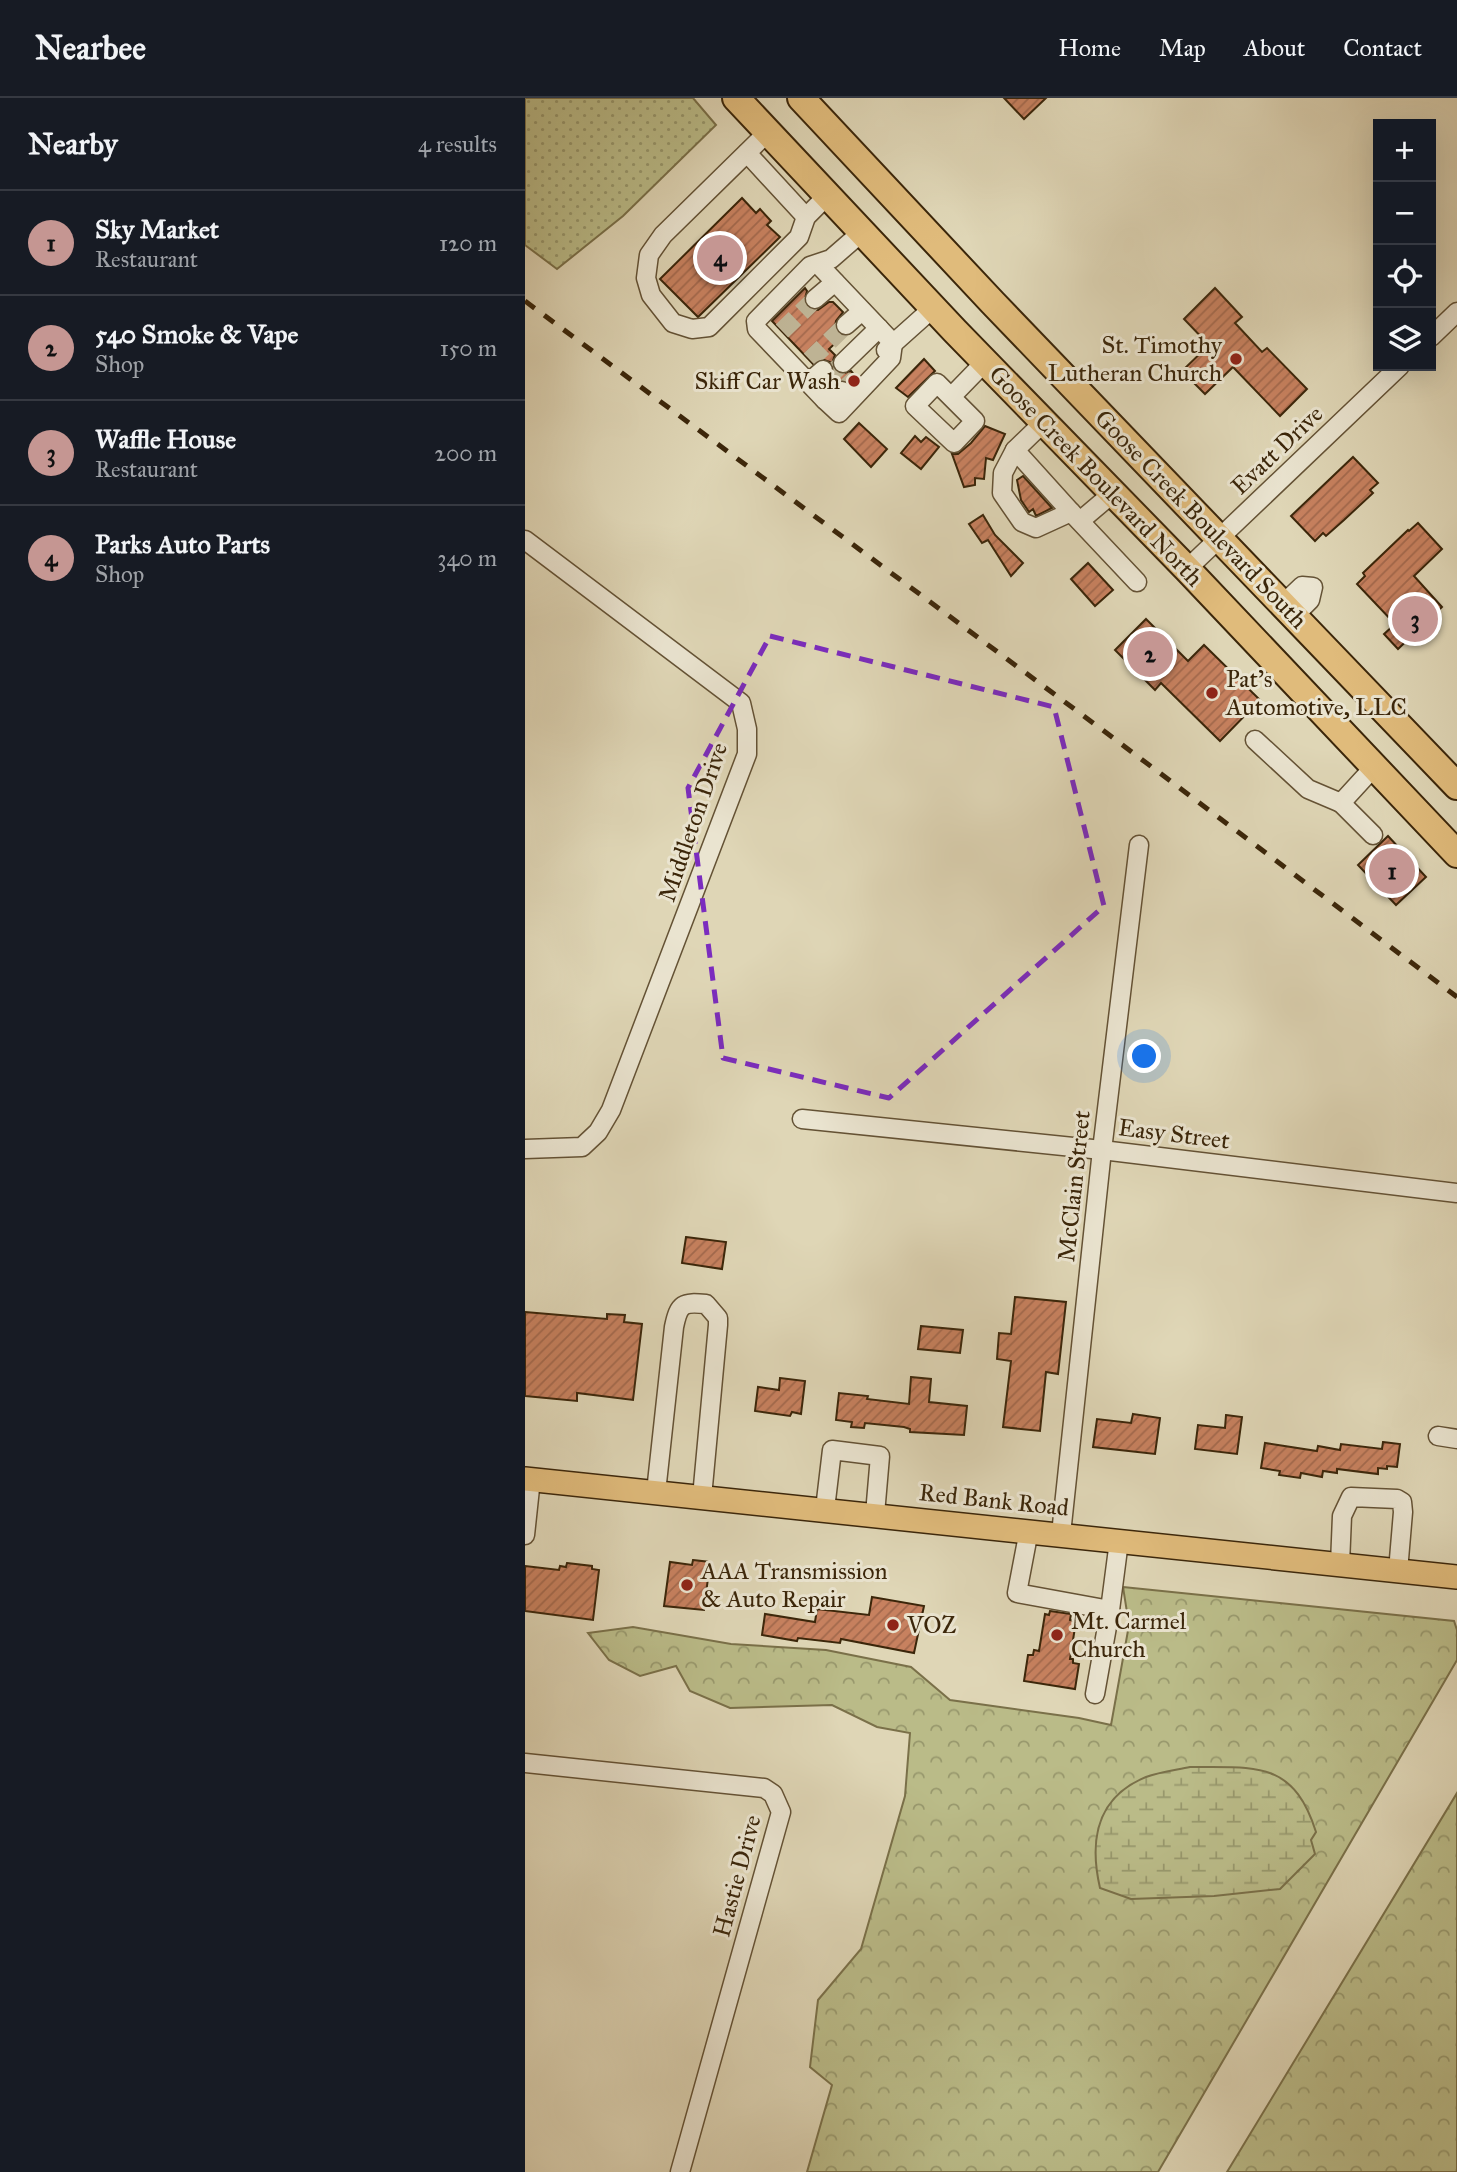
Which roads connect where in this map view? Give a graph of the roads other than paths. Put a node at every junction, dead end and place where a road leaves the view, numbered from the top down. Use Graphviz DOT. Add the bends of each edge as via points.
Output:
graph roads {
  1 [pos="736,98"];
  2 [pos="801,98"];
  3 [pos="768,132"];
  4 [pos="747,153"];
  5 [pos="828,195"];
  6 [pos="806,217"];
  7 [pos="862,232"];
  8 [pos="818,264"];
  9 [pos="835,282"];
  10 [pos="815,299"];
  11 [pos="933,308"];
  12 [pos="862,311"];
  13 [pos="1457,312"];
  14 [pos="846,325"];
  15 [pos="879,328"];
  16 [pos="1436,332"];
  17 [pos="893,343"];
  18 [pos="985,362"];
  19 [pos="1396,371"];
  20 [pos="951,397"];
  21 [pos="1044,422"];
  22 [pos="1015,450"];
  23 [pos="1113,493"];
  24 [pos="1075,517"];
  25 [pos="1220,538"];
  26 [pos="525,540"];
  27 [pos="1187,569"];
  28 [pos="1137,582"];
  29 [pos="1255,740"];
  30 [pos="1374,767"];
  31 [pos="1457,786"];
  32 [pos="1342,803"];
  33 [pos="1373,835"];
  34 [pos="1139,845"];
  35 [pos="1457,854"];
  36 [pos="802,1119"];
  37 [pos="525,1149"];
  38 [pos="1102,1150"];
  39 [pos="1457,1193"];
  40 [pos="1438,1436"];
  41 [pos="1457,1439"];
  42 [pos="528,1479"];
  43 [pos="656,1492"];
  44 [pos="702,1497"];
  45 [pos="825,1510"];
  46 [pos="875,1514"];
  47 [pos="1029,1530"];
  48 [pos="1061,1534"];
  49 [pos="525,1535"];
  50 [pos="1119,1541"];
  51 [pos="1339,1564"];
  52 [pos="1398,1571"];
  53 [pos="1457,1577"];
  54 [pos="1110,1610"];
  55 [pos="1095,1694"];
  56 [pos="525,1763"];
  57 [pos="680,2172"];
  1 -- 3 [label="highway, Goose Creek Boulevard North"];
  2 -- 25 [label="highway, Goose Creek Boulevard South"];
  3 -- 4 [label="street"];
  3 -- 5 [label="highway, Goose Creek Boulevard North"];
  4 -- 6 [label="street"];
  4 -- 6 [label="street" via="663,235 649,255 646,278 651,295 673,323 692,329 709,327 799,237"];
  5 -- 6 [label="street"];
  5 -- 7 [label="highway, Goose Creek Boulevard North"];
  7 -- 8 [label="street" via="831,260"];
  7 -- 11 [label="highway, Goose Creek Boulevard North"];
  8 -- 9 [label="street"];
  8 -- 17 [label="street" via="810,266 756,321 757,329 776,337 821,382 839,412 891,358"];
  9 -- 10 [label="street"];
  9 -- 12 [label="street"];
  11 -- 17 [label="street"];
  11 -- 18 [label="highway, Goose Creek Boulevard North"];
  12 -- 14 [label="street"];
  12 -- 15 [label="street"];
  13 -- 16 [label="street"];
  15 -- 17 [label="street"];
  15 -- 17 [label="street" via="859,348 847,347 846,366"];
  18 -- 20 [label="street"];
  18 -- 21 [label="highway, Goose Creek Boulevard North"];
  19 -- 25 [label="street, Evatt Drive"];
  21 -- 22 [label="street"];
  21 -- 23 [label="highway, Goose Creek Boulevard North"];
  22 -- 24 [label="street"];
  22 -- 24 [label="street" via="1003,473 1002,493 1021,522 1035,528"];
  23 -- 24 [label="street"];
  23 -- 27 [label="highway, Goose Creek Boulevard North"];
  24 -- 28 [label="street"];
  25 -- 27 [label="street, Evatt Drive"];
  25 -- 31 [label="highway, Goose Creek Boulevard South"];
  26 -- 37 [label="street, Middleton Drive" via="741,703 747,754 611,1111 582,1147"];
  27 -- 30 [label="highway, Goose Creek Boulevard North"];
  29 -- 32 [label="street" via="1308,789"];
  30 -- 32 [label="street"];
  30 -- 35 [label="highway, Goose Creek Boulevard North"];
  32 -- 33 [label="street"];
  34 -- 38 [label="street, McClain Street"];
  36 -- 38 [label="street, Easy Street"];
  38 -- 39 [label="street, Easy Street"];
  38 -- 48 [label="street, McClain Street"];
  40 -- 41 [label="street"];
  42 -- 43 [label="main road, Red Bank Road"];
  42 -- 49 [label="street"];
  43 -- 44 [label="main road, Red Bank Road"];
  43 -- 44 [label="street" via="674,1327 688,1302 706,1304 718,1318"];
  44 -- 45 [label="main road, Red Bank Road"];
  45 -- 46 [label="main road, Red Bank Road"];
  45 -- 46 [label="street" via="832,1450 880,1456"];
  46 -- 47 [label="main road, Red Bank Road"];
  47 -- 48 [label="main road, Red Bank Road"];
  47 -- 54 [label="street" via="1017,1593"];
  48 -- 50 [label="main road, Red Bank Road"];
  50 -- 51 [label="main road, Red Bank Road"];
  50 -- 54 [label="street"];
  51 -- 52 [label="main road, Red Bank Road"];
  51 -- 52 [label="street" via="1342,1516 1351,1497 1397,1499 1403,1512"];
  52 -- 53 [label="main road, Red Bank Road"];
  54 -- 55 [label="street"];
  56 -- 57 [label="street, Hastie Drive" via="764,1787 773,1794 781,1812"];
}
